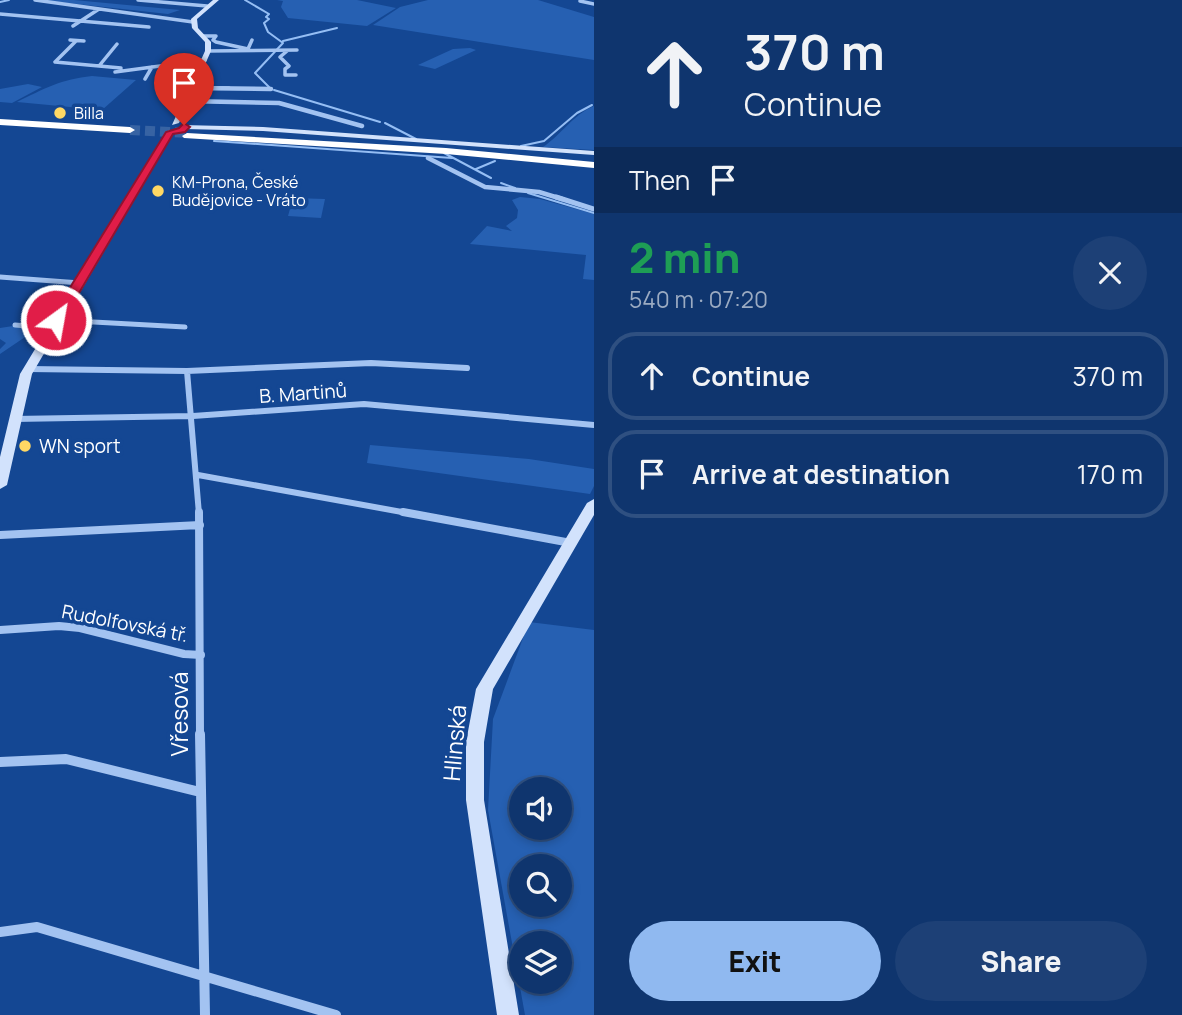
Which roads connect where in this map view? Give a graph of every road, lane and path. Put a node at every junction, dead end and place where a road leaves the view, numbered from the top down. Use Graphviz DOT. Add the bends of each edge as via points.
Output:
graph roads {
  1 [pos="35,0"];
  2 [pos="142,0"];
  3 [pos="197,0"];
  4 [pos="216,0"];
  5 [pos="168,1"];
  6 [pos="580,1"];
  7 [pos="190,4"];
  8 [pos="594,4"];
  9 [pos="208,6"];
  10 [pos="100,9"];
  11 [pos="0,13"];
  12 [pos="154,19"];
  13 [pos="80,21"];
  14 [pos="193,22"];
  15 [pos="74,26"];
  16 [pos="149,27"];
  17 [pos="140,31"];
  18 [pos="204,36"];
  19 [pos="70,40"];
  20 [pos="252,40"];
  21 [pos="76,41"];
  22 [pos="84,41"];
  23 [pos="117,44"];
  24 [pos="248,50"];
  25 [pos="297,50"];
  26 [pos="208,51"];
  27 [pos="287,51"];
  28 [pos="205,60"];
  29 [pos="99,66"];
  30 [pos="152,67"];
  31 [pos="132,70"];
  32 [pos="116,72"];
  33 [pos="122,72"];
  34 [pos="296,75"];
  35 [pos="120,78"];
  36 [pos="145,79"];
  37 [pos="192,88"];
  38 [pos="271,89"];
  39 [pos="186,101"];
  40 [pos="0,124"];
  41 [pos="362,126"];
  42 [pos="161,127"];
  43 [pos="172,127"];
  44 [pos="129,131"];
  45 [pos="187,132"];
  46 [pos="433,149"];
  47 [pos="594,153"];
  48 [pos="594,163"];
  49 [pos="594,209"];
  50 [pos="0,277"];
  51 [pos="80,283"];
  52 [pos="54,324"];
  53 [pos="15,325"];
  54 [pos="185,327"];
  55 [pos="467,368"];
  56 [pos="28,369"];
  57 [pos="187,371"];
  58 [pos="193,416"];
  59 [pos="14,419"];
  60 [pos="594,425"];
  61 [pos="198,475"];
  62 [pos="0,485"];
  63 [pos="594,503"];
  64 [pos="200,525"];
  65 [pos="0,535"];
  66 [pos="571,543"];
  67 [pos="0,630"];
  68 [pos="201,655"];
  69 [pos="0,762"];
  70 [pos="200,792"];
  71 [pos="0,932"];
  72 [pos="204,975"];
  73 [pos="205,1015"];
  74 [pos="336,1015"];
  75 [pos="508,1015"];
  1 -- 10 [label="street"];
  2 -- 5 [label="street"];
  3 -- 7 [label="street"];
  4 -- 9 [label="main road"];
  5 -- 7 [label="street"];
  6 -- 8 [label="street"];
  7 -- 9 [label="street"];
  9 -- 14 [label="main road"];
  10 -- 12 [label="street"];
  10 -- 13 [label="street"];
  11 -- 13 [label="street"];
  12 -- 14 [label="street"];
  12 -- 16 [label="street"];
  13 -- 15 [label="street"];
  13 -- 16 [label="street"];
  14 -- 18 [label="main road"];
  16 -- 17 [label="street"];
  18 -- 24 [label="street" via="216,36 214,42"];
  18 -- 26 [label="main road"];
  19 -- 21 [label="street"];
  20 -- 24 [label="street"];
  21 -- 22 [label="street"];
  21 -- 29 [label="street" via="55,62"];
  23 -- 29 [label="street"];
  24 -- 26 [label="street"];
  24 -- 27 [label="street"];
  25 -- 27 [label="street"];
  26 -- 28 [label="main road"];
  27 -- 34 [label="street" via="280,57 289,66 285,75"];
  28 -- 30 [label="street"];
  28 -- 37 [label="main road"];
  29 -- 31 [label="street"];
  30 -- 31 [label="street"];
  30 -- 36 [label="street"];
  31 -- 33 [label="street"];
  32 -- 33 [label="street"];
  33 -- 35 [label="street"];
  37 -- 38 [label="street"];
  37 -- 39 [label="main road"];
  39 -- 41 [label="street" via="279,103"];
  39 -- 43 [label="main road"];
  40 -- 44 [label="highway"];
  42 -- 43 [label="main road"];
  43 -- 45 [label="main road"];
  43 -- 51 [label="main road"];
  45 -- 46 [label="highway"];
  45 -- 46 [label="main road" via="264,128 410,140"];
  46 -- 47 [label="main road"];
  46 -- 48 [label="highway"];
  46 -- 49 [label="street" via="485,187 540,192"];
  50 -- 51 [label="street"];
  51 -- 52 [label="main road"];
  52 -- 53 [label="street"];
  52 -- 54 [label="street"];
  52 -- 56 [label="main road"];
  55 -- 57 [label="street" via="371,363"];
  56 -- 57 [label="street"];
  56 -- 59 [label="main road"];
  57 -- 58 [label="street, Vřesová"];
  58 -- 59 [label="street, B. Martinů"];
  58 -- 60 [label="street, B. Martinů" via="364,404"];
  58 -- 61 [label="street, Vřesová"];
  59 -- 62 [label="main road"];
  61 -- 64 [label="street, Vřesová"];
  61 -- 66 [label="street"];
  63 -- 66 [label="main road, Hlinská"];
  64 -- 65 [label="street"];
  64 -- 68 [label="street, Vřesová"];
  66 -- 75 [label="main road, Hlinská" via="485,689 475,742 475,800"];
  67 -- 68 [label="street, Rudolfovská tř." via="59,625"];
  68 -- 70 [label="street, Vřesová"];
  69 -- 70 [label="street" via="66,759"];
  70 -- 72 [label="street, Vřesová"];
  71 -- 72 [label="street" via="37,927"];
  72 -- 73 [label="street, Vřesová"];
  72 -- 74 [label="street"];
}
